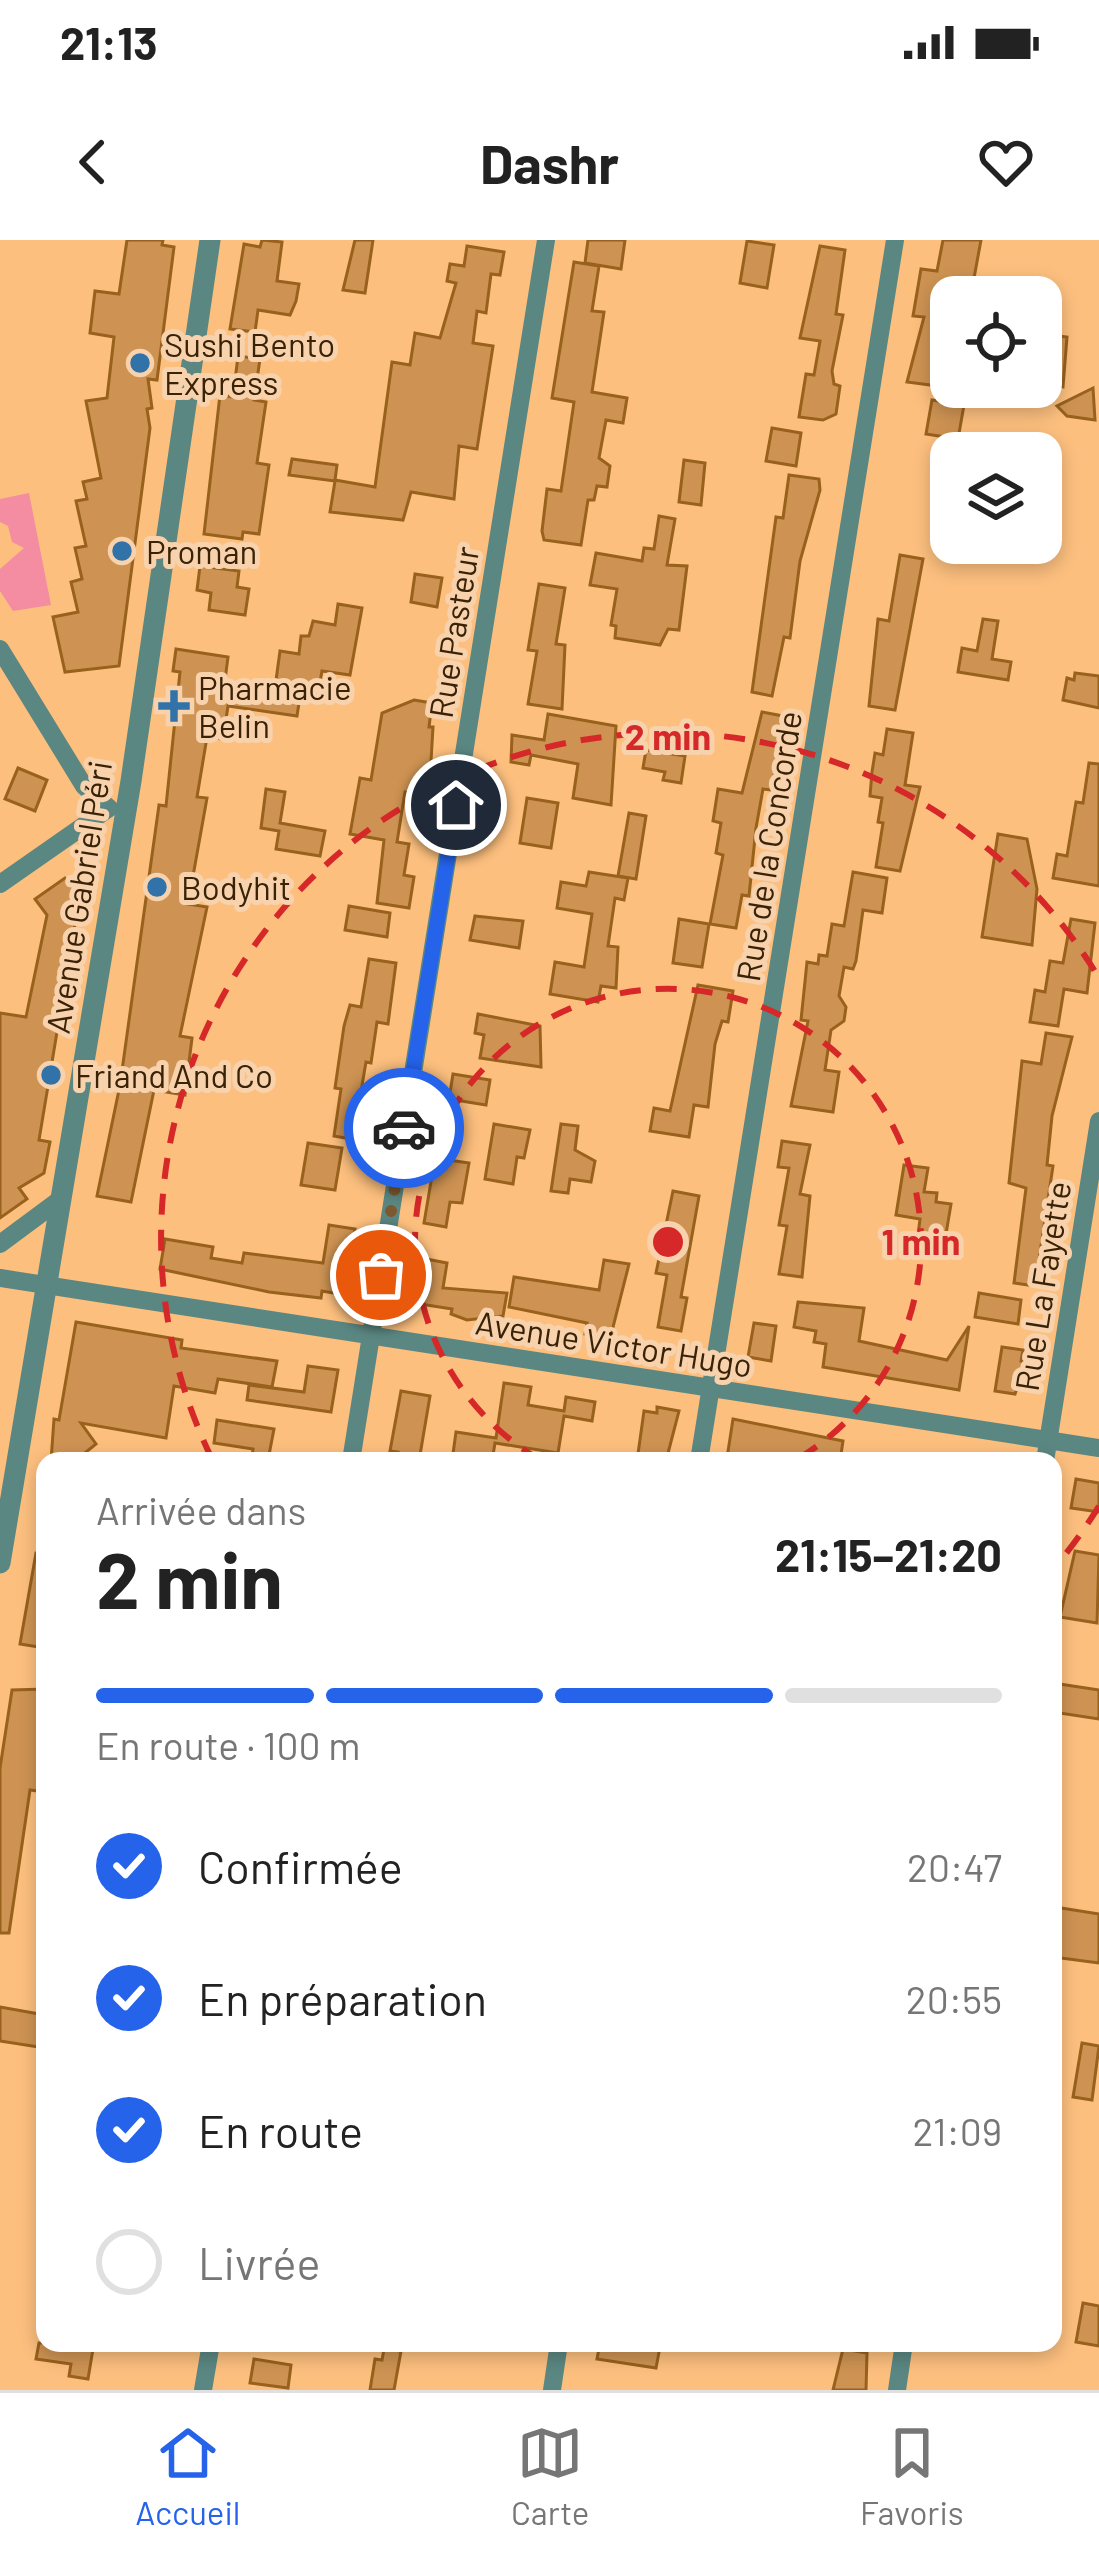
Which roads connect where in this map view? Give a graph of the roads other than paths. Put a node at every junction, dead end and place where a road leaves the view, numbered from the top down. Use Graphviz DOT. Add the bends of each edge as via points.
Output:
graph roads {
  1 [pos="210,240"];
  2 [pos="546,240"];
  3 [pos="895,240"];
  4 [pos="0,650"];
  5 [pos="118,809"];
  6 [pos="0,884"];
  7 [pos="1099,1121"];
  8 [pos="62,1198"];
  9 [pos="0,1244"];
  10 [pos="0,1277"];
  11 [pos="49,1286"];
  12 [pos="371,1336"];
  13 [pos="711,1389"];
  14 [pos="1048,1440"];
  15 [pos="1099,1448"];
  16 [pos="352,1452"];
  17 [pos="700,1452"];
  18 [pos="1046,1452"];
  19 [pos="0,1563"];
  20 [pos="209,2352"];
  21 [pos="558,2352"];
  22 [pos="903,2352"];
  23 [pos="203,2390"];
  24 [pos="552,2390"];
  25 [pos="897,2390"];
  1 -- 5 [label="street, Avenue Gabriel Péri"];
  2 -- 12 [label="street, Rue Pasteur"];
  3 -- 13 [label="street, Rue de la Concorde"];
  4 -- 5 [label="street" via="84,786"];
  5 -- 6 [label="street"];
  5 -- 8 [label="street, Avenue Gabriel Péri"];
  7 -- 14 [label="street, Rue La Fayette"];
  8 -- 9 [label="street"];
  8 -- 11 [label="street, Avenue Gabriel Péri"];
  10 -- 11 [label="street, Avenue Victor Hugo"];
  11 -- 12 [label="street, Avenue Victor Hugo"];
  11 -- 19 [label="street, Avenue Gabriel Péri"];
  12 -- 13 [label="street, Avenue Victor Hugo"];
  12 -- 16 [label="street, Rue Pasteur"];
  13 -- 14 [label="street, Avenue Victor Hugo"];
  13 -- 17 [label="street, Rue de la Concorde"];
  14 -- 15 [label="street, Avenue Victor Hugo"];
  14 -- 18 [label="street, Rue La Fayette"];
  20 -- 23 [label="street"];
  21 -- 24 [label="street"];
  22 -- 25 [label="street"];
}
